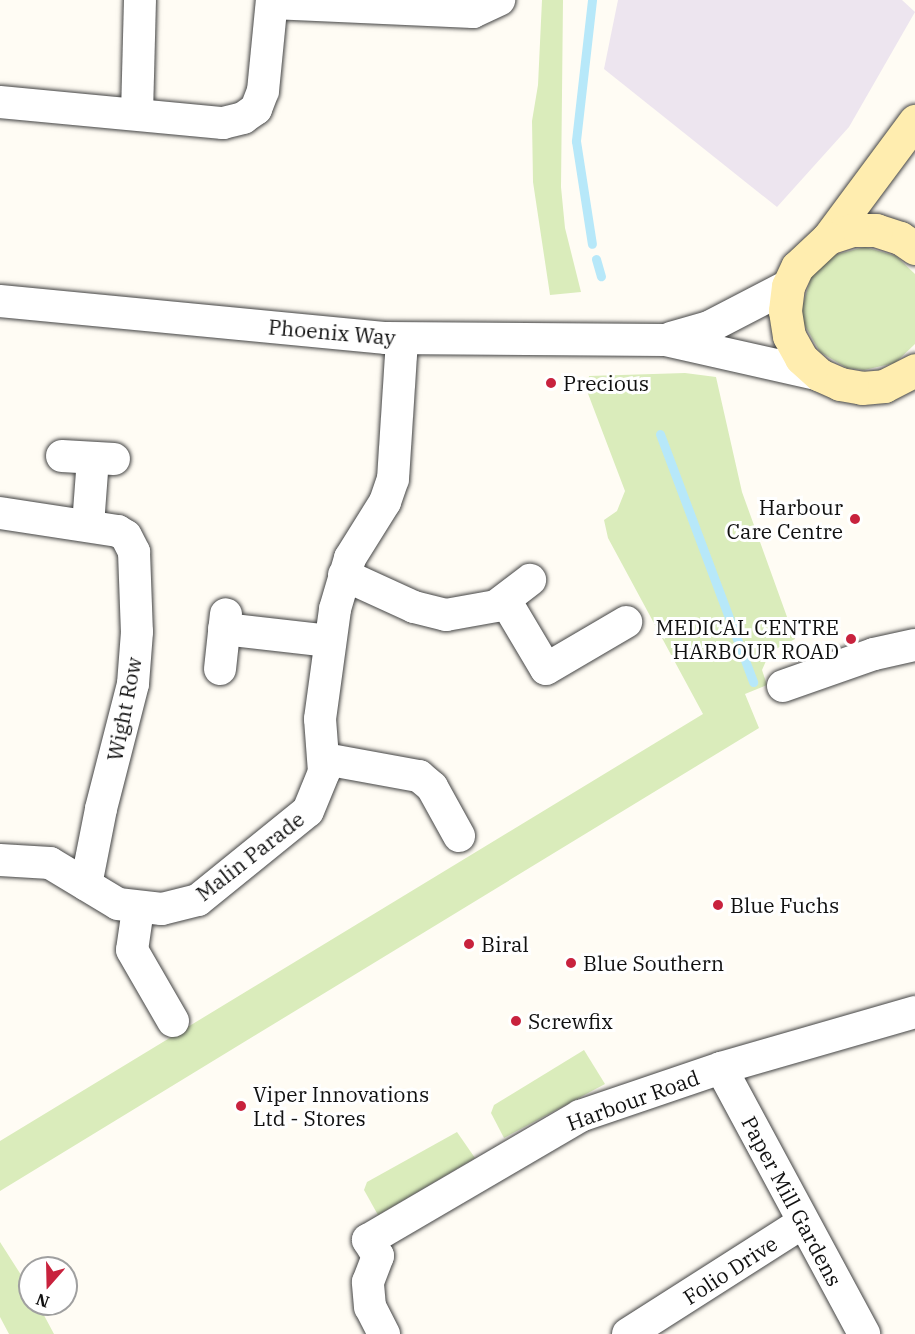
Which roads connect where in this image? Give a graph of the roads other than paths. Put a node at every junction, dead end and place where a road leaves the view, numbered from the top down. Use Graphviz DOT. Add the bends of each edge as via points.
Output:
graph roads {
  1 [pos="140,0"];
  2 [pos="498,0"];
  3 [pos="272,2"];
  4 [pos="0,102"];
  5 [pos="136,114"];
  6 [pos="915,121"];
  7 [pos="828,238"];
  8 [pos="915,248"];
  9 [pos="788,286"];
  10 [pos="0,301"];
  11 [pos="402,339"];
  12 [pos="665,340"];
  13 [pos="915,370"];
  14 [pos="820,375"];
  15 [pos="62,456"];
  16 [pos="0,513"];
  17 [pos="88,525"];
  18 [pos="344,575"];
  19 [pos="530,580"];
  20 [pos="505,600"];
  21 [pos="626,622"];
  22 [pos="329,641"];
  23 [pos="915,645"];
  24 [pos="220,669"];
  25 [pos="783,686"];
  26 [pos="325,759"];
  27 [pos="459,836"];
  28 [pos="0,860"];
  29 [pos="86,885"];
  30 [pos="138,909"];
  31 [pos="915,1012"];
  32 [pos="172,1021"];
  33 [pos="721,1068"];
  34 [pos="802,1223"];
  35 [pos="663,1325"];
  36 [pos="384,1334"];
  37 [pos="628,1334"];
  38 [pos="864,1334"];
  1 -- 5 [label="street"];
  2 -- 3 [label="street" via="473,12"];
  3 -- 5 [label="street" via="263,91 251,114 223,123"];
  4 -- 5 [label="street"];
  6 -- 7 [label="street"];
  7 -- 8 [label="street" via="852,230 876,230"];
  7 -- 9 [label="street" via="804,258"];
  9 -- 12 [label="street, Phoenix Way" via="709,327"];
  9 -- 14 [label="street" via="785,311 789,336 801,358"];
  10 -- 11 [label="street, Phoenix Way"];
  11 -- 12 [label="street, Phoenix Way"];
  11 -- 18 [label="street, Malin Parade" via="393,479 385,502 350,558"];
  12 -- 14 [label="street, Phoenix Way"];
  13 -- 14 [label="street" via="884,386 862,388"];
  15 -- 17 [label="street" via="104,459"];
  16 -- 17 [label="street, Wight Row"];
  17 -- 29 [label="street, Wight Row" via="122,533 132,544 136,632 129,708 101,809"];
  18 -- 20 [label="street" via="414,607 446,615 480,611"];
  18 -- 22 [label="street, Malin Parade"];
  19 -- 20 [label="street"];
  20 -- 21 [label="street" via="546,669"];
  22 -- 24 [label="street" via="225,622"];
  22 -- 26 [label="street, Malin Parade" via="320,727"];
  23 -- 25 [label="street" via="874,654"];
  26 -- 27 [label="street" via="419,776 432,787"];
  26 -- 30 [label="street, Malin Parade" via="312,804 290,827 198,900 162,909"];
  28 -- 29 [label="street, Malin Parade" via="43,861 64,869"];
  29 -- 30 [label="street, Malin Parade" via="107,899"];
  30 -- 32 [label="street" via="132,950"];
  31 -- 33 [label="street, Harbour Road"];
  33 -- 34 [label="street, Paper Mill Gardens"];
  33 -- 36 [label="street, Harbour Road" via="580,1116 368,1240 378,1257 368,1294 374,1318"];
  34 -- 35 [label="street, Folio Drive"];
  34 -- 38 [label="street, Paper Mill Gardens"];
  35 -- 37 [label="street, Folio Drive"];
}
